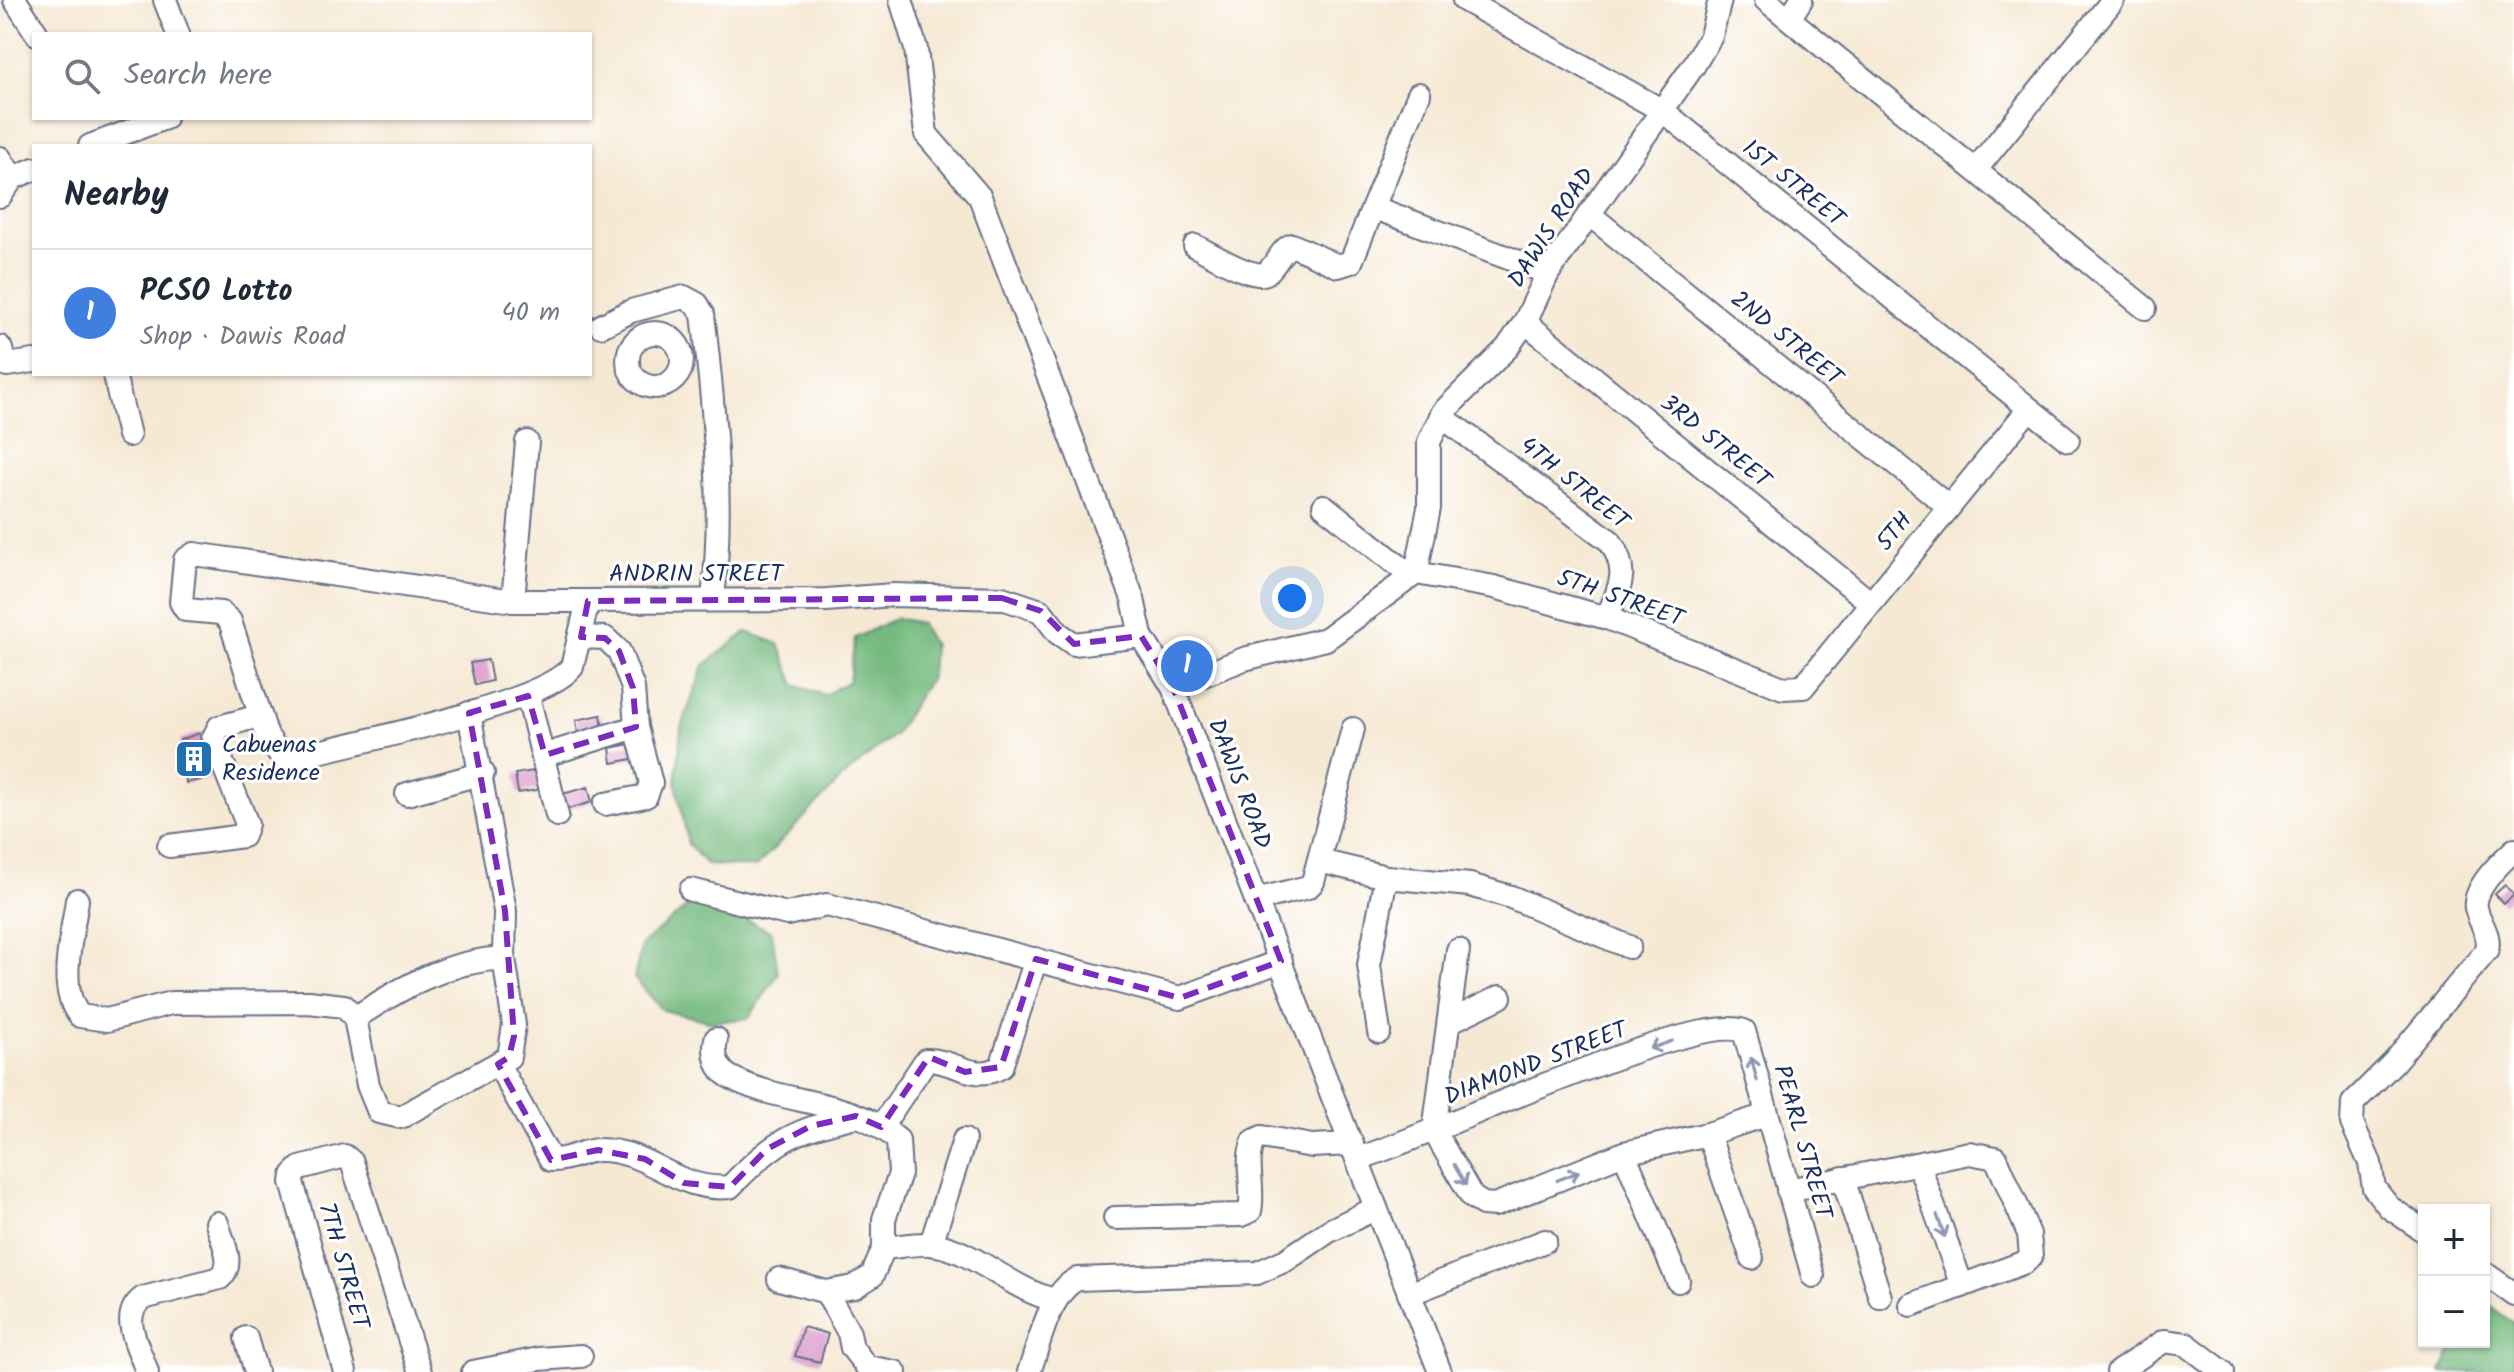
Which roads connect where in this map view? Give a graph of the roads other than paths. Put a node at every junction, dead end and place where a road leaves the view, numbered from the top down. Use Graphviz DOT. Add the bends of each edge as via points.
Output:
graph roads {
  1 [pos="15,0"];
  2 [pos="165,0"];
  3 [pos="901,0"];
  4 [pos="1464,0"];
  5 [pos="1720,0"];
  6 [pos="1766,0"];
  7 [pos="2113,0"];
  8 [pos="1796,8"];
  9 [pos="36,32"];
  10 [pos="177,32"];
  11 [pos="1419,94"];
  12 [pos="1663,111"];
  13 [pos="160,120"];
  14 [pos="95,144"];
  15 [pos="0,158"];
  16 [pos="1977,168"];
  17 [pos="32,170"];
  18 [pos="6,187"];
  19 [pos="1375,208"];
  20 [pos="1589,214"];
  21 [pos="1195,246"];
  22 [pos="1548,273"];
  23 [pos="2145,308"];
  24 [pos="1525,322"];
  25 [pos="601,326"];
  26 [pos="0,347"];
  27 [pos="682,358"];
  28 [pos="708,359"];
  29 [pos="32,361"];
  30 [pos="114,376"];
  31 [pos="2029,409"];
  32 [pos="1441,416"];
  33 [pos="129,435"];
  34 [pos="2068,440"];
  35 [pos="527,442"];
  36 [pos="1324,506"];
  37 [pos="1949,507"];
  38 [pos="1413,574"];
  39 [pos="713,598"];
  40 [pos="513,601"];
  41 [pos="588,601"];
  42 [pos="1871,603"];
  43 [pos="1607,618"];
  44 [pos="1141,636"];
  45 [pos="581,637"];
  46 [pos="1173,687"];
  47 [pos="1803,687"];
  48 [pos="528,696"];
  49 [pos="469,713"];
  50 [pos="263,726"];
  51 [pos="636,727"];
  52 [pos="1353,729"];
  53 [pos="545,755"];
  54 [pos="483,773"];
  55 [pos="407,794"];
  56 [pos="605,804"];
  57 [pos="557,815"];
  58 [pos="169,846"];
  59 [pos="2514,850"];
  60 [pos="1319,861"];
  61 [pos="1386,877"];
  62 [pos="691,890"];
  63 [pos="77,900"];
  64 [pos="1256,900"];
  65 [pos="1629,947"];
  66 [pos="1458,950"];
  67 [pos="504,958"];
  68 [pos="1036,959"];
  69 [pos="1281,961"];
  70 [pos="1500,997"];
  71 [pos="355,1018"];
  72 [pos="1449,1022"];
  73 [pos="1736,1028"];
  74 [pos="1379,1032"];
  75 [pos="716,1039"];
  76 [pos="498,1064"];
  77 [pos="1766,1115"];
  78 [pos="856,1116"];
  79 [pos="881,1127"];
  80 [pos="1434,1131"];
  81 [pos="1708,1134"];
  82 [pos="964,1140"];
  83 [pos="1355,1152"];
  84 [pos="1624,1153"];
  85 [pos="1919,1165"];
  86 [pos="1843,1178"];
  87 [pos="1788,1190"];
  88 [pos="1376,1208"];
  89 [pos="1115,1218"];
  90 [pos="217,1223"];
  91 [pos="2418,1227"];
  92 [pos="1545,1241"];
  93 [pos="931,1244"];
  94 [pos="884,1248"];
  95 [pos="1752,1258"];
  96 [pos="1813,1276"];
  97 [pos="2488,1276"];
  98 [pos="779,1279"];
  99 [pos="1678,1281"];
  100 [pos="1962,1286"];
  101 [pos="826,1292"];
  102 [pos="1409,1294"];
  103 [pos="2514,1294"];
  104 [pos="1880,1297"];
  105 [pos="1056,1300"];
  106 [pos="1911,1305"];
  107 [pos="246,1338"];
  108 [pos="581,1356"];
  109 [pos="147,1372"];
  110 [pos="256,1372"];
  111 [pos="345,1372"];
  112 [pos="420,1372"];
  113 [pos="473,1372"];
  114 [pos="895,1372"];
  115 [pos="1029,1372"];
  116 [pos="1440,1372"];
  117 [pos="2118,1372"];
  118 [pos="2223,1372"];
  1 -- 9 [label="street"];
  2 -- 10 [label="street"];
  3 -- 44 [label="street, DAWIS ROAD" via="916,49 926,134 980,197 1133,599"];
  4 -- 12 [label="street, 1ST STREET"];
  5 -- 12 [label="street, DAWIS ROAD" via="1711,36"];
  6 -- 8 [label="street"];
  7 -- 16 [label="street"];
  8 -- 16 [label="street"];
  11 -- 19 [label="street"];
  12 -- 20 [label="street, DAWIS ROAD"];
  12 -- 31 [label="street, 1ST STREET"];
  13 -- 14 [label="street"];
  15 -- 18 [label="street"];
  16 -- 23 [label="street"];
  17 -- 18 [label="street"];
  19 -- 21 [label="street" via="1345,266 1292,245 1267,272 1255,275"];
  19 -- 22 [label="street"];
  20 -- 22 [label="street, DAWIS ROAD"];
  20 -- 37 [label="street, 2ND STREET"];
  22 -- 24 [label="street, DAWIS ROAD"];
  24 -- 32 [label="street, DAWIS ROAD"];
  24 -- 42 [label="street, 3RD STREET"];
  25 -- 28 [label="street" via="631,311 689,298 703,314"];
  26 -- 29 [label="street" via="7,365"];
  27 -- 28 [label="street"];
  28 -- 39 [label="street" via="717,434"];
  30 -- 33 [label="street"];
  31 -- 34 [label="street, 1ST STREET"];
  31 -- 37 [label="street, 5TH"];
  32 -- 38 [label="street, DAWIS ROAD" via="1429,442 1429,508"];
  32 -- 43 [label="street, 4TH STREET" via="1610,541 1621,559 1622,579"];
  35 -- 40 [label="street"];
  36 -- 38 [label="street"];
  37 -- 42 [label="street, 5TH"];
  38 -- 43 [label="street, 5TH STREET" via="1494,587"];
  38 -- 46 [label="street" via="1326,639 1244,659"];
  39 -- 41 [label="street, ANDRIN STREET"];
  39 -- 44 [label="street, ANDRIN STREET" via="1002,598 1041,611 1074,644"];
  40 -- 41 [label="street"];
  40 -- 50 [label="street" via="192,554 185,564 183,608 221,613 230,621"];
  41 -- 45 [label="street, ANDRIN STREET"];
  42 -- 47 [label="street, 5TH"];
  43 -- 47 [label="street, 5TH STREET" via="1783,688"];
  44 -- 46 [label="street, DAWIS ROAD"];
  45 -- 48 [label="street, ANDRIN STREET" via="565,676"];
  45 -- 51 [label="street" via="605,638 619,651 633,688"];
  46 -- 64 [label="street, DAWIS ROAD"];
  48 -- 49 [label="street, ANDRIN STREET"];
  48 -- 53 [label="street"];
  49 -- 50 [label="street, ANDRIN STREET" via="297,757 282,757"];
  49 -- 54 [label="street"];
  50 -- 58 [label="street" via="219,727 213,739 247,824 243,836"];
  51 -- 53 [label="street"];
  51 -- 56 [label="street" via="651,783 646,796"];
  52 -- 60 [label="street"];
  53 -- 57 [label="street"];
  54 -- 55 [label="street"];
  54 -- 67 [label="street" via="505,911"];
  59 -- 91 [label="street" via="2477,897 2487,950 2353,1103 2352,1123 2370,1163 2374,1188 2389,1207"];
  60 -- 61 [label="street"];
  60 -- 64 [label="street" via="1308,887"];
  61 -- 65 [label="street" via="1470,885"];
  61 -- 74 [label="street" via="1369,965"];
  62 -- 68 [label="street" via="787,914 827,905"];
  63 -- 71 [label="street" via="68,980 71,1005 80,1016 107,1020 171,1003 309,1002 344,1006"];
  64 -- 69 [label="street, DAWIS ROAD"];
  66 -- 72 [label="street"];
  67 -- 71 [label="street" via="480,959 407,983"];
  67 -- 76 [label="street" via="514,1036 509,1057"];
  68 -- 69 [label="street" via="1180,998"];
  68 -- 79 [label="street" via="1001,1067 965,1072 926,1060"];
  69 -- 83 [label="street, DAWIS ROAD"];
  70 -- 72 [label="street"];
  71 -- 76 [label="street" via="379,1112 401,1117"];
  72 -- 80 [label="street"];
  77 -- 73 [label="street, PEARL STREET, one-way" via="1744,1031"];
  73 -- 80 [label="street, DIAMOND STREET, one-way" via="1695,1033 1540,1086"];
  75 -- 78 [label="street" via="714,1052 728,1076"];
  76 -- 78 [label="street" via="551,1160 567,1161 598,1150 645,1159 684,1183 708,1189 730,1187 767,1149 800,1132"];
  77 -- 81 [label="street"];
  77 -- 87 [label="street, PEARL STREET"];
  78 -- 79 [label="street"];
  79 -- 94 [label="street" via="898,1140 900,1174 884,1219"];
  80 -- 83 [label="street, DIAMOND STREET" via="1402,1146"];
  80 -- 84 [label="street, one-way" via="1472,1197 1483,1204 1495,1205"];
  81 -- 84 [label="street"];
  81 -- 95 [label="street"];
  82 -- 93 [label="street"];
  83 -- 88 [label="street, DAWIS ROAD"];
  83 -- 89 [label="street, DIAMOND STREET" via="1262,1137 1250,1150 1250,1211"];
  84 -- 99 [label="street"];
  85 -- 86 [label="street"];
  85 -- 100 [label="street, one-way"];
  85 -- 100 [label="street" via="1969,1153 1992,1155 2004,1168 2029,1234 2032,1251 2025,1262"];
  86 -- 87 [label="street"];
  86 -- 104 [label="street"];
  87 -- 96 [label="street, PEARL STREET"];
  88 -- 102 [label="street, DAWIS ROAD"];
  88 -- 105 [label="street" via="1257,1273 1077,1279"];
  90 -- 109 [label="street" via="227,1272 132,1305 128,1316"];
  92 -- 102 [label="street"];
  93 -- 94 [label="street"];
  93 -- 105 [label="street"];
  94 -- 101 [label="street" via="872,1276 854,1287"];
  97 -- 103 [label="street"];
  98 -- 101 [label="street"];
  100 -- 106 [label="street"];
  101 -- 114 [label="street" via="852,1348 867,1367"];
  102 -- 116 [label="street, DAWIS ROAD"];
  105 -- 115 [label="street"];
  107 -- 110 [label="street"];
  108 -- 113 [label="street"];
  111 -- 112 [label="street, 7TH STREET" via="293,1175 336,1156 352,1162"];
  117 -- 118 [label="street" via="2164,1341 2174,1341"];
}
